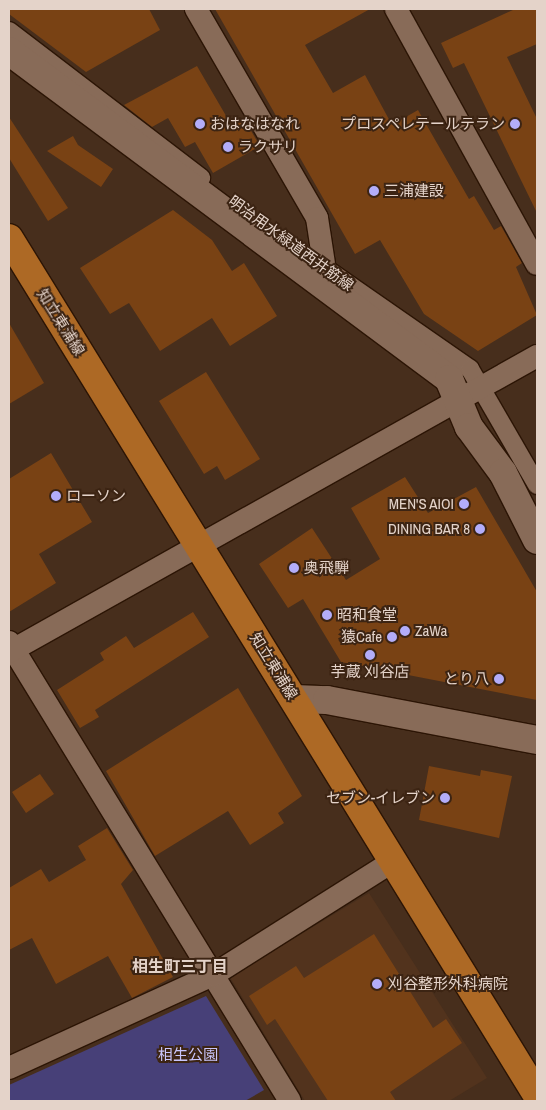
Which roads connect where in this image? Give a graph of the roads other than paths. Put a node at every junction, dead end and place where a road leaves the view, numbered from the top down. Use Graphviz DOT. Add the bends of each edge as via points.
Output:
graph roads {
  1 [pos="196,9"];
  2 [pos="396,9"];
  3 [pos="9,31"];
  4 [pos="9,51"];
  5 [pos="9,238"];
  6 [pos="537,264"];
  7 [pos="327,279"];
  8 [pos="537,356"];
  9 [pos="470,393"];
  10 [pos="537,485"];
  11 [pos="537,540"];
  12 [pos="199,545"];
  13 [pos="10,648"];
  14 [pos="295,699"];
  15 [pos="537,740"];
  16 [pos="395,860"];
  17 [pos="213,975"];
  18 [pos="9,1068"];
  19 [pos="537,1095"];
  20 [pos="290,1101"];
  1 -- 7 [label="street" via="317,218"];
  2 -- 6 [label="street"];
  3 -- 7 [label="street, 明治用水緑道西井筋線"];
  4 -- 7 [label="street"];
  5 -- 12 [label="main road, 知立東浦線"];
  7 -- 9 [label="street"];
  8 -- 9 [label="street"];
  9 -- 10 [label="street"];
  9 -- 11 [label="street" via="469,427 503,473"];
  9 -- 12 [label="street"];
  12 -- 13 [label="street"];
  12 -- 14 [label="main road, 知立東浦線"];
  13 -- 17 [label="street"];
  14 -- 15 [label="street" via="327,700"];
  14 -- 16 [label="main road, 知立東浦線"];
  16 -- 17 [label="street"];
  16 -- 19 [label="main road, 知立東浦線"];
  17 -- 18 [label="street"];
  17 -- 20 [label="street"];
}
